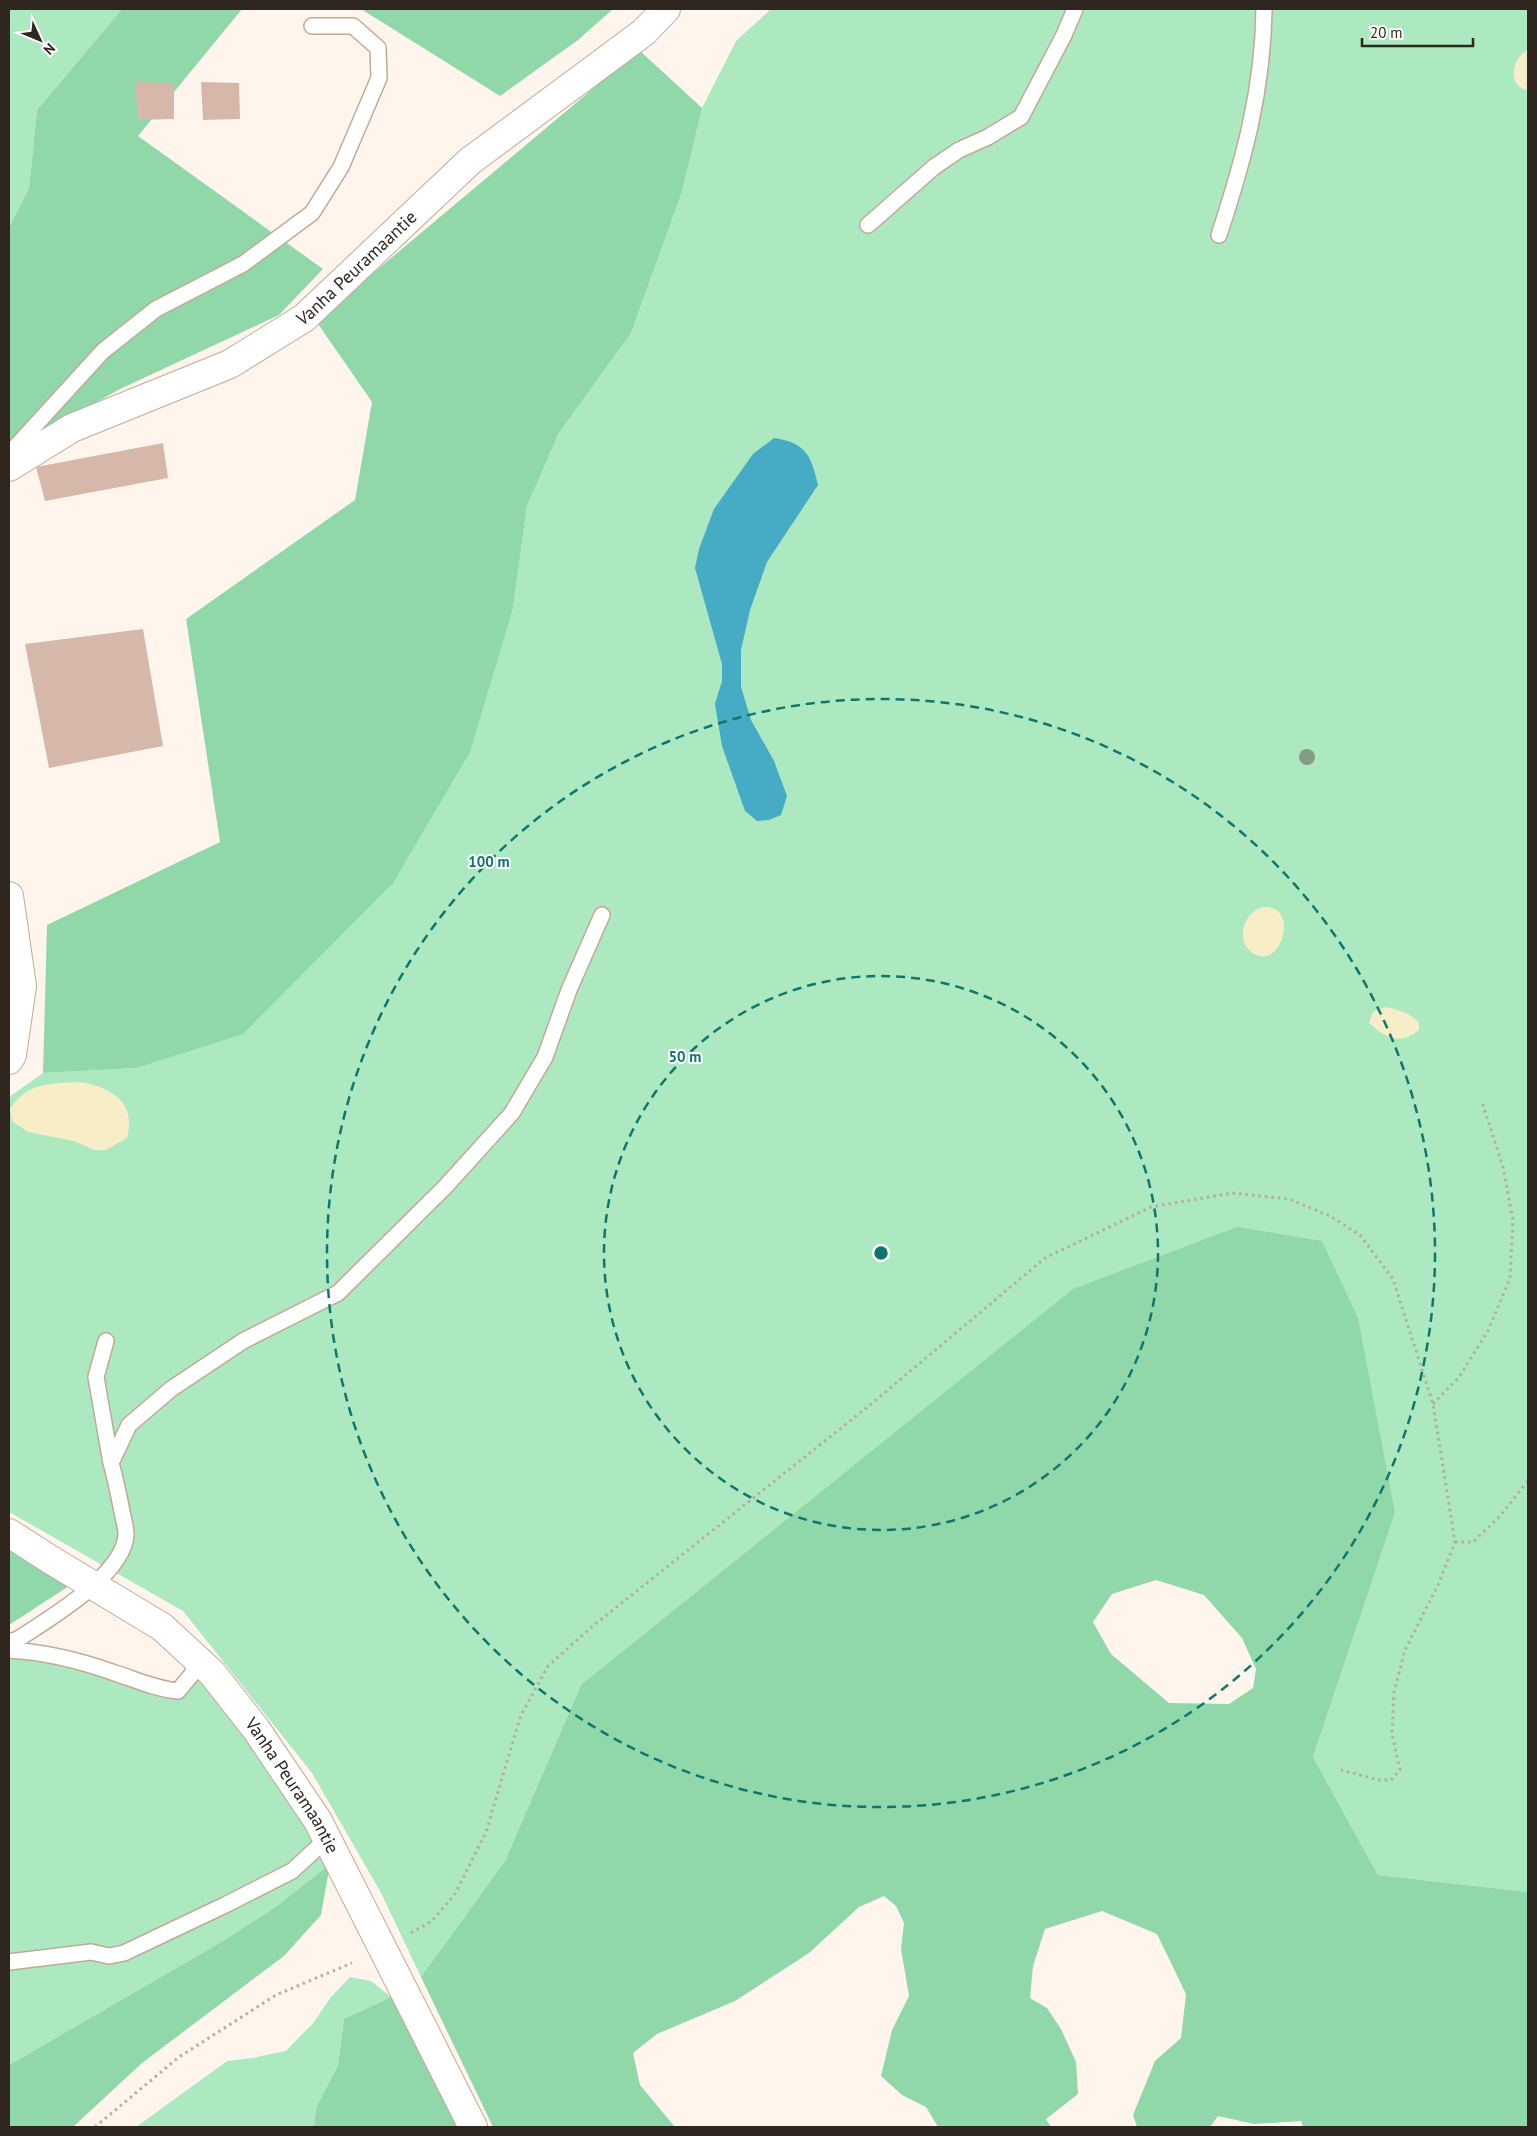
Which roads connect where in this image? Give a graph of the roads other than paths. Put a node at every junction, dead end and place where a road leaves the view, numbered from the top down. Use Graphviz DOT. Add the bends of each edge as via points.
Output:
graph roads {
  1 [pos="666,9"];
  2 [pos="1075,9"];
  3 [pos="1264,9"];
  4 [pos="312,26"];
  5 [pos="868,225"];
  6 [pos="1219,235"];
  7 [pos="9,454"];
  8 [pos="9,467"];
  9 [pos="9,896"];
  10 [pos="602,915"];
  11 [pos="9,1060"];
  12 [pos="106,1341"];
  13 [pos="111,1463"];
  14 [pos="9,1533"];
  15 [pos="93,1586"];
  16 [pos="9,1642"];
  17 [pos="9,1650"];
  18 [pos="198,1660"];
  19 [pos="327,1839"];
  20 [pos="9,1962"];
  21 [pos="473,2127"];
  1 -- 8 [label="street, Vanha Peuramaantie" via="644,32 470,161 304,318 230,364 72,428"];
  2 -- 5 [label="lane" via="1020,117 942,162"];
  3 -- 6 [label="lane" via="1256,104 1241,167"];
  4 -- 7 [label="lane" via="353,26 378,48 379,78 341,167 312,213 243,264 156,309 103,351"];
  9 -- 11 [label="street" via="22,986"];
  10 -- 13 [label="lane" via="545,1057 512,1112 476,1153 338,1293 242,1341 171,1389 129,1425"];
  12 -- 13 [label="lane" via="96,1377"];
  13 -- 15 [label="lane" via="126,1535 118,1560"];
  14 -- 15 [label="street, Vanha Peuramaantie"];
  15 -- 16 [label="lane"];
  15 -- 18 [label="street, Vanha Peuramaantie" via="162,1626"];
  17 -- 18 [label="lane" via="55,1655 162,1690 178,1691 192,1674"];
  18 -- 19 [label="street, Vanha Peuramaantie" via="256,1729"];
  19 -- 20 [label="lane" via="292,1871 124,1953 109,1956 91,1952"];
  19 -- 21 [label="street, Vanha Peuramaantie"];
}
